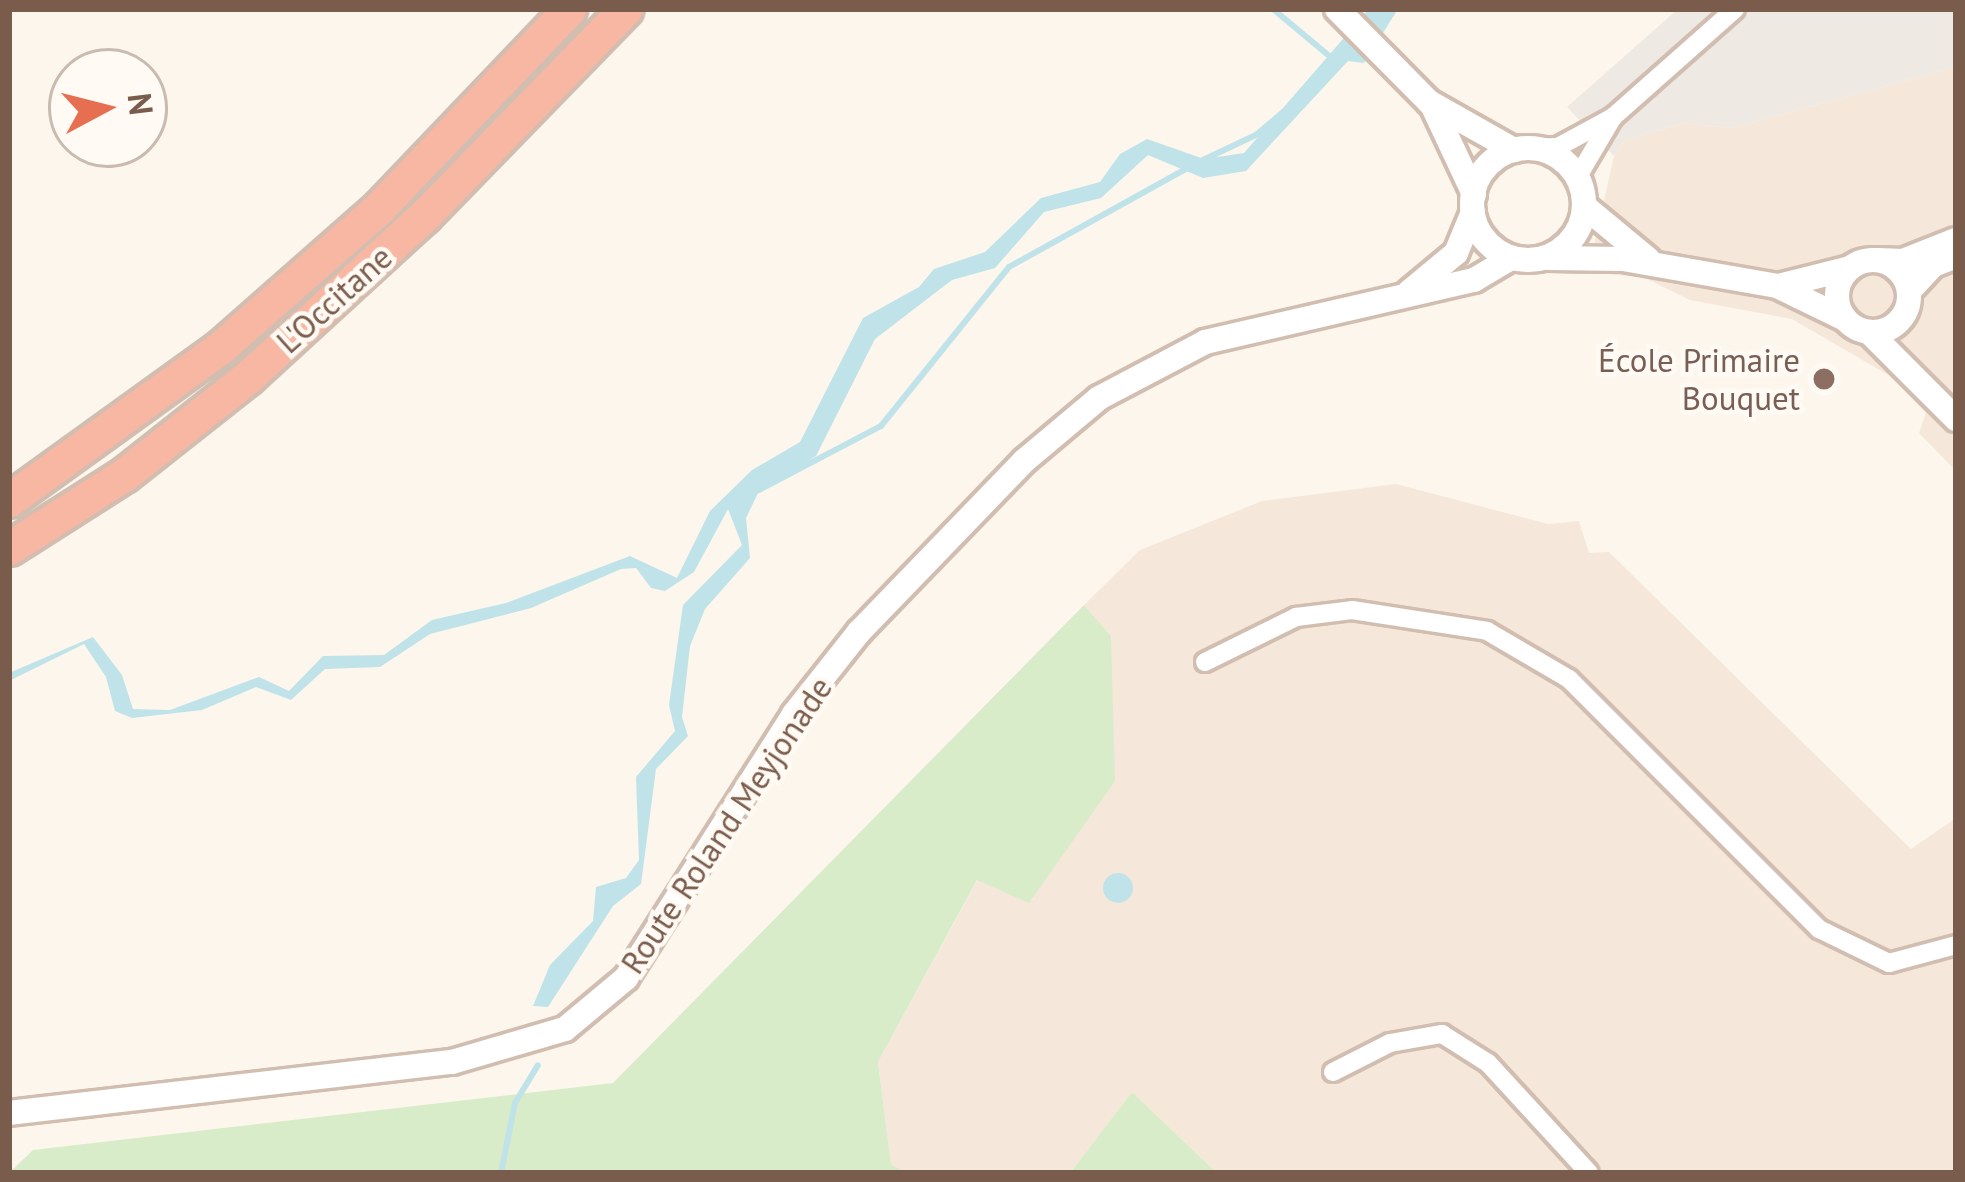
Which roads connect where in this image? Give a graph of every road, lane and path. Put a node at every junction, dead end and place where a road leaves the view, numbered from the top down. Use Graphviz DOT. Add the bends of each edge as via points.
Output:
graph roads {
  1 [pos="569,9"];
  2 [pos="625,9"];
  3 [pos="1735,9"];
  4 [pos="1343,15"];
  5 [pos="1430,102"];
  6 [pos="1613,117"];
  7 [pos="1521,149"];
  8 [pos="1577,178"];
  9 [pos="1473,203"];
  10 [pos="1584,206"];
  11 [pos="1956,240"];
  12 [pos="1956,256"];
  13 [pos="1511,258"];
  14 [pos="1546,258"];
  15 [pos="1876,260"];
  16 [pos="1660,267"];
  17 [pos="1850,268"];
  18 [pos="1777,286"];
  19 [pos="1909,291"];
  20 [pos="1408,294"];
  21 [pos="1902,317"];
  22 [pos="1845,319"];
  23 [pos="1869,332"];
  24 [pos="1956,397"];
  25 [pos="1956,419"];
  26 [pos="9,500"];
  27 [pos="9,548"];
  28 [pos="1205,662"];
  29 [pos="1956,945"];
  30 [pos="1333,1072"];
  31 [pos="9,1113"];
  32 [pos="1589,1173"];
  1 -- 26 [label="highway, L'Occitane" via="379,208 238,332 91,448"];
  2 -- 27 [label="highway, L'Occitane" via="424,216 248,377 124,474"];
  3 -- 6 [label="street"];
  4 -- 5 [label="main road"];
  5 -- 7 [label="main road"];
  5 -- 9 [label="main road"];
  6 -- 7 [label="street" via="1558,147"];
  6 -- 8 [label="street"];
  7 -- 8 [label="main road" via="1557,156"];
  7 -- 9 [label="main road" via="1488,166"];
  8 -- 10 [label="main road"];
  9 -- 13 [label="main road" via="1485,240"];
  9 -- 20 [label="main road, Route Roland Meyjonade" via="1456,253"];
  10 -- 14 [label="main road" via="1573,238"];
  10 -- 16 [label="main road"];
  11 -- 15 [label="main road" via="1903,260"];
  12 -- 19 [label="main road" via="1933,265"];
  13 -- 14 [label="main road"];
  13 -- 20 [label="main road, Route Roland Meyjonade" via="1474,280"];
  14 -- 16 [label="main road"];
  15 -- 17 [label="main road"];
  15 -- 19 [label="main road" via="1898,270"];
  16 -- 18 [label="main road"];
  17 -- 18 [label="main road"];
  17 -- 22 [label="main road" via="1837,298"];
  18 -- 22 [label="main road"];
  19 -- 21 [label="main road"];
  20 -- 31 [label="main road, Route Roland Meyjonade" via="1205,342 1099,398 1024,461 859,632 794,714 626,978 565,1029 452,1062"];
  21 -- 23 [label="main road"];
  21 -- 24 [label="main road" via="1923,369"];
  22 -- 23 [label="main road"];
  23 -- 25 [label="main road"];
  28 -- 29 [label="street" via="1296,617 1352,610 1487,631 1570,679 1819,929 1888,963"];
  30 -- 32 [label="street" via="1390,1043 1442,1034 1489,1063"];
}
